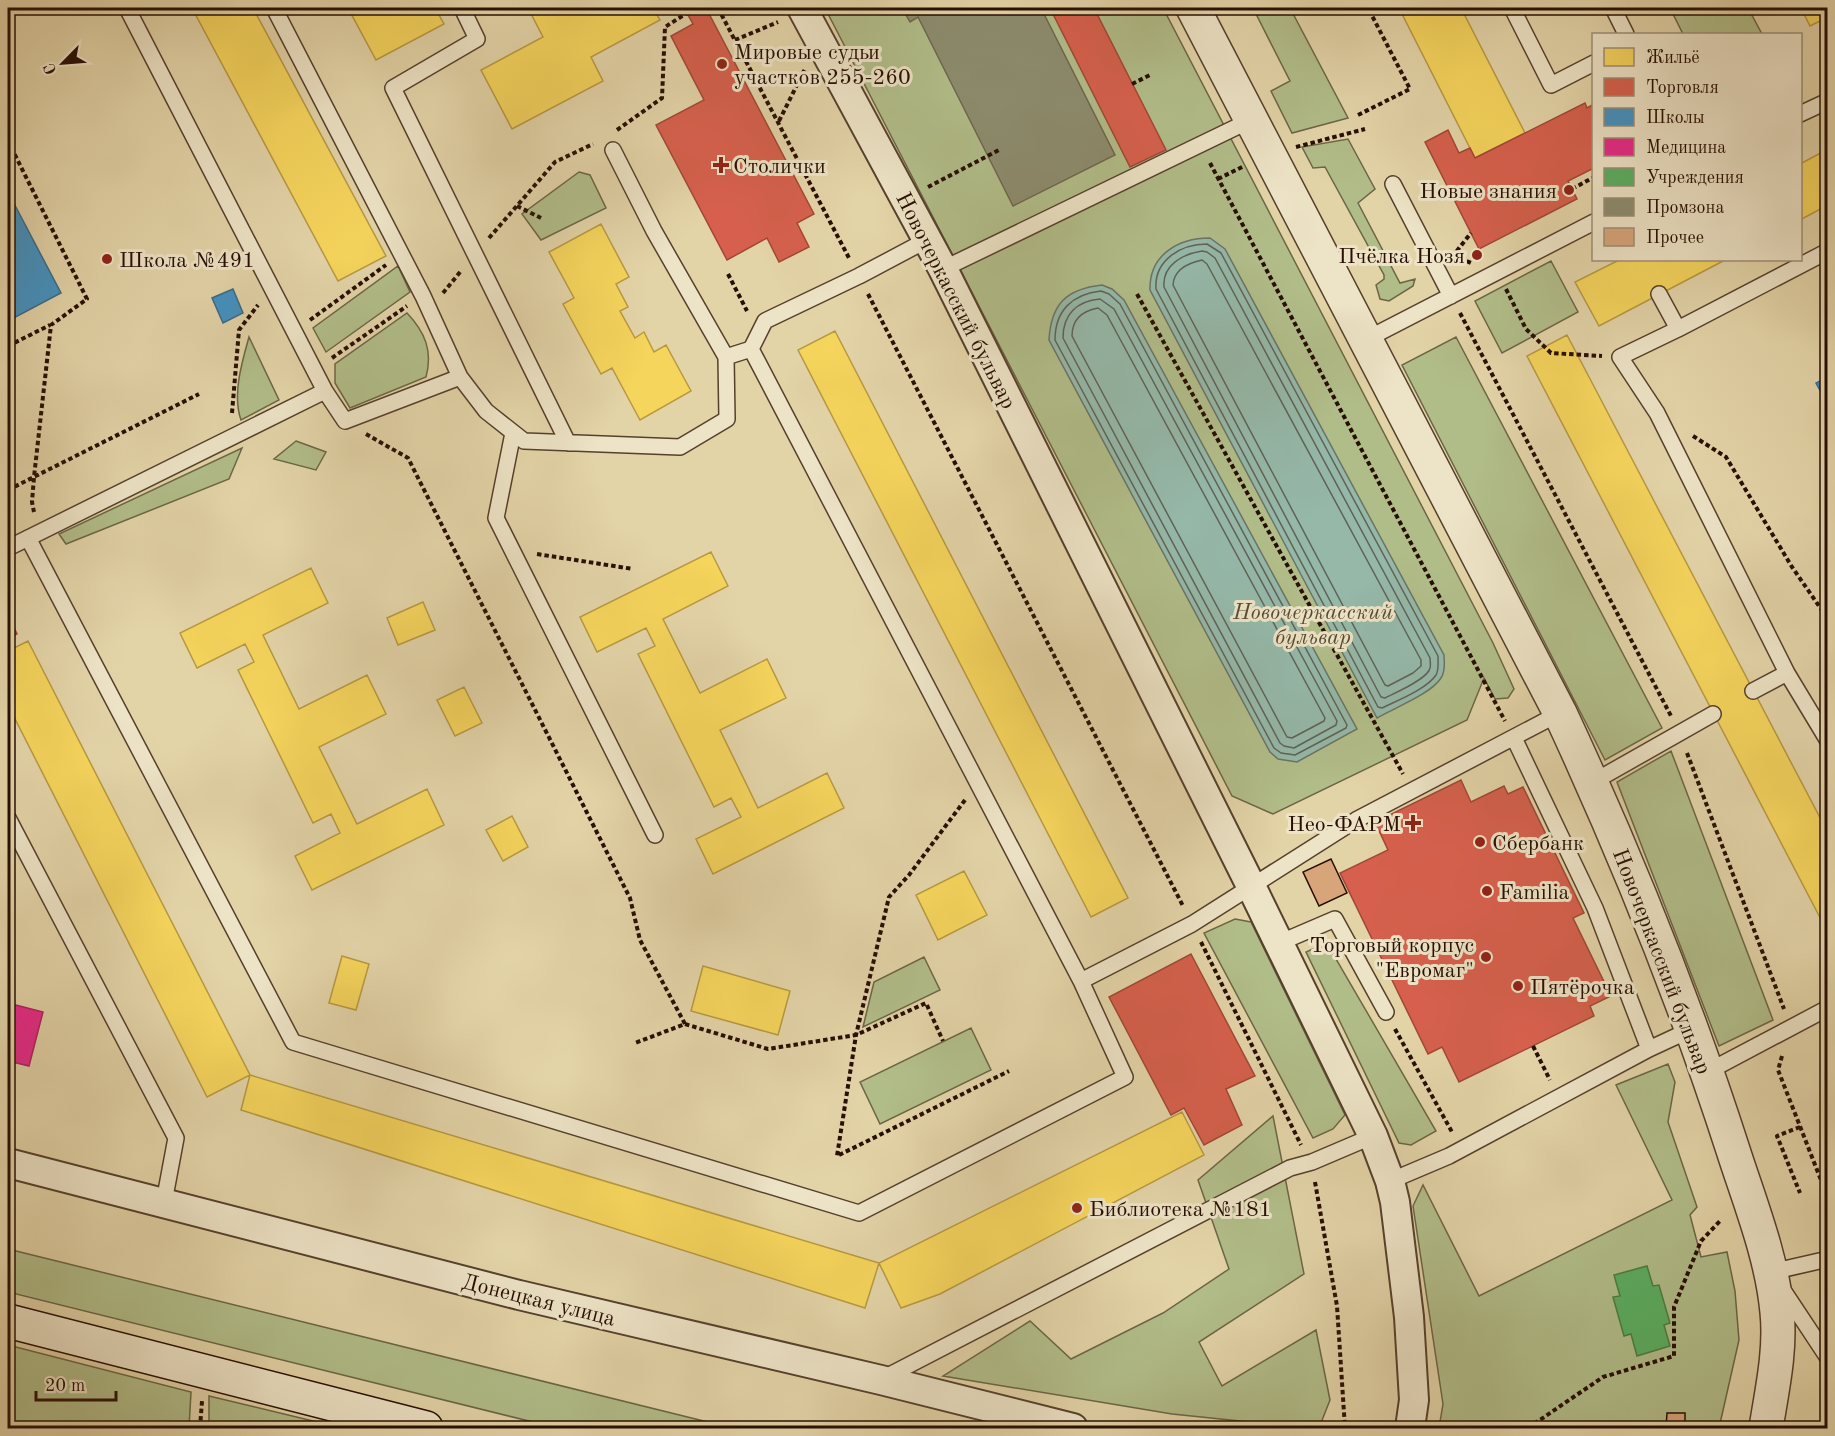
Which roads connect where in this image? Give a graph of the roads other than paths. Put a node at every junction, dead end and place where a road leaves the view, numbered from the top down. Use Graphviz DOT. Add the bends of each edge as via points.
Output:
graph roads {
  1 [pos="127,8"];
  2 [pos="274,8"];
  3 [pos="462,8"];
  4 [pos="1193,8"];
  5 [pos="1512,8"];
  6 [pos="1612,8"];
  7 [pos="794,13"];
  8 [pos="1625,33"];
  9 [pos="1592,64"];
  10 [pos="1827,101"];
  11 [pos="1802,113"];
  12 [pos="1251,120"];
  13 [pos="614,150"];
  14 [pos="1393,184"];
  15 [pos="1592,223"];
  16 [pos="927,240"];
  17 [pos="1827,251"];
  18 [pos="943,269"];
  19 [pos="1659,294"];
  20 [pos="1451,296"];
  21 [pos="1678,329"];
  22 [pos="1365,340"];
  23 [pos="751,349"];
  24 [pos="726,357"];
  25 [pos="460,377"];
  26 [pos="325,391"];
  27 [pos="513,433"];
  28 [pos="568,443"];
  29 [pos="32,535"];
  30 [pos="8,548"];
  31 [pos="1787,673"];
  32 [pos="1753,691"];
  33 [pos="1560,713"];
  34 [pos="1713,714"];
  35 [pos="1514,738"];
  36 [pos="1827,741"];
  37 [pos="1593,782"];
  38 [pos="8,818"];
  39 [pos="655,835"];
  40 [pos="1251,886"];
  41 [pos="1279,943"];
  42 [pos="1081,981"];
  43 [pos="1827,1008"];
  44 [pos="1386,1012"];
  45 [pos="1692,1029"];
  46 [pos="1649,1049"];
  47 [pos="1707,1072"];
  48 [pos="1373,1136"];
  49 [pos="8,1163"];
  50 [pos="1390,1181"];
  51 [pos="164,1202"];
  52 [pos="1827,1259"];
  53 [pos="1771,1272"];
  54 [pos="8,1321"];
  55 [pos="1827,1358"];
  56 [pos="881,1380"];
  57 [pos="426,1428"];
  58 [pos="1072,1428"];
  59 [pos="1410,1428"];
  60 [pos="1766,1428"];
  1 -- 26 [label="lane"];
  2 -- 25 [label="lane"];
  3 -- 28 [label="lane" via="477,39 393,88"];
  4 -- 12 [label="street, Новочеркасский бульвар"];
  5 -- 9 [label="lane" via="1551,85"];
  6 -- 8 [label="lane"];
  7 -- 16 [label="street, Новочеркасский бульвар" via="819,41"];
  10 -- 11 [label="lane"];
  12 -- 18 [label="lane"];
  12 -- 22 [label="street, Новочеркасский бульвар"];
  13 -- 24 [label="lane" via="654,231"];
  14 -- 20 [label="lane"];
  15 -- 20 [label="lane"];
  16 -- 18 [label="street, Новочеркасский бульвар"];
  16 -- 23 [label="lane" via="765,321"];
  17 -- 21 [label="lane"];
  18 -- 40 [label="street, Новочеркасский бульвар"];
  19 -- 21 [label="lane"];
  20 -- 22 [label="lane"];
  21 -- 31 [label="lane" via="1620,357 1657,413"];
  22 -- 33 [label="street, Новочеркасский бульвар"];
  23 -- 24 [label="lane"];
  23 -- 42 [label="lane"];
  24 -- 28 [label="lane" via="727,419 680,447"];
  25 -- 26 [label="lane" via="345,421"];
  25 -- 27 [label="lane" via="486,411"];
  26 -- 29 [label="lane"];
  27 -- 28 [label="lane" via="524,441"];
  27 -- 39 [label="lane" via="496,518"];
  29 -- 30 [label="lane"];
  29 -- 42 [label="lane" via="293,1042 859,1213 1125,1077"];
  31 -- 32 [label="lane"];
  31 -- 36 [label="lane"];
  33 -- 35 [label="lane"];
  33 -- 37 [label="street, Новочеркасский бульвар"];
  34 -- 37 [label="lane"];
  35 -- 40 [label="lane" via="1356,820"];
  35 -- 46 [label="lane" via="1595,908"];
  37 -- 45 [label="street, Новочеркасский бульвар"];
  38 -- 51 [label="lane" via="176,1138"];
  40 -- 41 [label="street, Новочеркасский бульвар"];
  40 -- 42 [label="lane" via="1192,924"];
  41 -- 44 [label="lane" via="1335,919"];
  41 -- 48 [label="street, Новочеркасский бульвар"];
  43 -- 47 [label="lane"];
  45 -- 46 [label="lane"];
  45 -- 47 [label="street, Новочеркасский бульвар"];
  46 -- 50 [label="lane" via="1462,1150"];
  47 -- 53 [label="street, Новочеркасский бульвар"];
  48 -- 50 [label="street, Новочеркасский бульвар"];
  48 -- 56 [label="lane" via="1290,1168"];
  49 -- 51 [label="street, Донецкая улица"];
  50 -- 59 [label="street, Новочеркасский бульвар" via="1409,1317 1414,1400"];
  51 -- 56 [label="street, Донецкая улица" via="519,1295"];
  52 -- 53 [label="lane"];
  53 -- 55 [label="lane"];
  53 -- 60 [label="street, Новочеркасский бульвар" via="1778,1312 1778,1351"];
  54 -- 57 [label="street"];
  56 -- 58 [label="street, Донецкая улица"];
}
